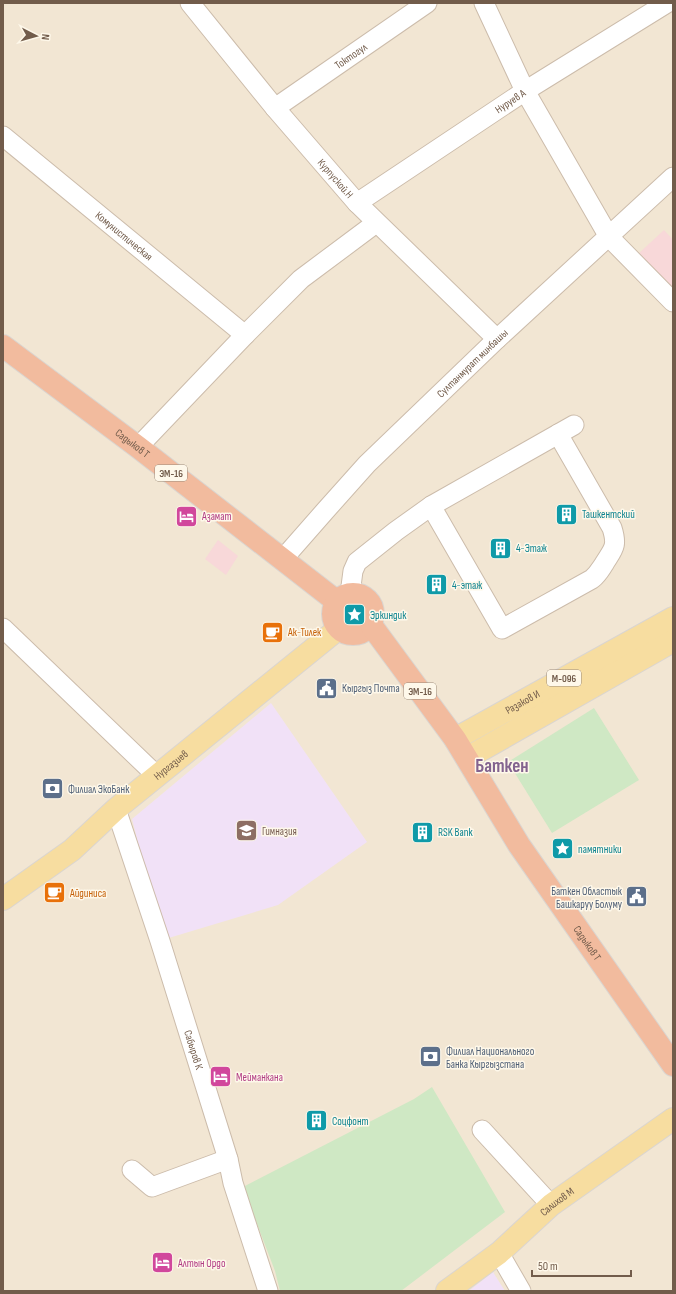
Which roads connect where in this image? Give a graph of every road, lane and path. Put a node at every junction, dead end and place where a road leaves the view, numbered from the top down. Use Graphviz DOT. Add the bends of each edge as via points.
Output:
graph roads {
  1 [pos="190,3"];
  2 [pos="427,3"];
  3 [pos="484,3"];
  4 [pos="667,3"];
  5 [pos="525,91"];
  6 [pos="275,108"];
  7 [pos="3,136"];
  8 [pos="673,177"];
  9 [pos="357,203"];
  10 [pos="376,223"];
  11 [pos="609,237"];
  12 [pos="673,302"];
  13 [pos="245,335"];
  14 [pos="497,339"];
  15 [pos="3,346"];
  16 [pos="138,448"];
  17 [pos="432,506"];
  18 [pos="282,560"];
  19 [pos="344,597"];
  20 [pos="673,618"];
  21 [pos="371,625"];
  22 [pos="3,628"];
  23 [pos="338,629"];
  24 [pos="673,641"];
  25 [pos="455,739"];
  26 [pos="467,758"];
  27 [pos="157,776"];
  28 [pos="116,809"];
  29 [pos="6,892"];
  30 [pos="670,1056"];
  31 [pos="673,1119"];
  32 [pos="482,1130"];
  33 [pos="228,1159"];
  34 [pos="132,1170"];
  35 [pos="552,1206"];
  36 [pos="498,1253"];
  37 [pos="268,1291"];
  38 [pos="447,1291"];
  39 [pos="521,1291"];
  1 -- 6 [label="street, Курпуской.Н"];
  2 -- 6 [label="street, Токтогул"];
  3 -- 5 [label="street"];
  4 -- 5 [label="street, Нуруев А"];
  5 -- 9 [label="street, Нуруев А"];
  5 -- 11 [label="street"];
  6 -- 9 [label="street, Курпуской.Н"];
  7 -- 13 [label="street, Комунистическая"];
  8 -- 11 [label="street, Султанмурат минбашы"];
  9 -- 10 [label="street, Курпуской.Н"];
  10 -- 13 [label="street" via="301,279"];
  10 -- 14 [label="street, Курпуской.Н"];
  11 -- 12 [label="street"];
  11 -- 14 [label="street, Султанмурат минбашы"];
  13 -- 16 [label="street"];
  14 -- 18 [label="street, Султанмурат минбашы" via="368,464"];
  15 -- 16 [label="highway, Садыков Т / ЭМ-16"];
  16 -- 18 [label="highway, Садыков Т / ЭМ-16"];
  17 -- 17 [label="street" via="566,430 612,528 614,545 598,575 502,629"];
  17 -- 19 [label="street" via="357,562"];
  18 -- 19 [label="highway, Садыков Т / ЭМ-16" via="331,597"];
  19 -- 21 [label="highway, ЭМ-16" via="356,594 368,600 374,612"];
  19 -- 23 [label="highway" via="335,605 333,617"];
  20 -- 25 [label="main road, Разаков И / М-096"];
  21 -- 23 [label="highway" via="354,635"];
  21 -- 25 [label="highway, ЭМ-16"];
  22 -- 27 [label="street"];
  23 -- 27 [label="main road, Нургазиев"];
  24 -- 26 [label="main road, Разаков И / М-096"];
  25 -- 26 [label="highway, ЭМ-16"];
  26 -- 30 [label="highway, Садыков Т / ЭМ-16" via="519,845"];
  27 -- 28 [label="main road, Нургазиев"];
  28 -- 29 [label="main road, Нургазиев" via="72,850"];
  28 -- 33 [label="street, Сабыров К"];
  31 -- 35 [label="main road, Салихов М"];
  32 -- 35 [label="street"];
  33 -- 34 [label="street" via="152,1187"];
  33 -- 37 [label="street, Сабыров К" via="233,1183"];
  35 -- 36 [label="main road, Салихов М"];
  36 -- 38 [label="main road, Салихов М"];
  36 -- 39 [label="street"];
}
